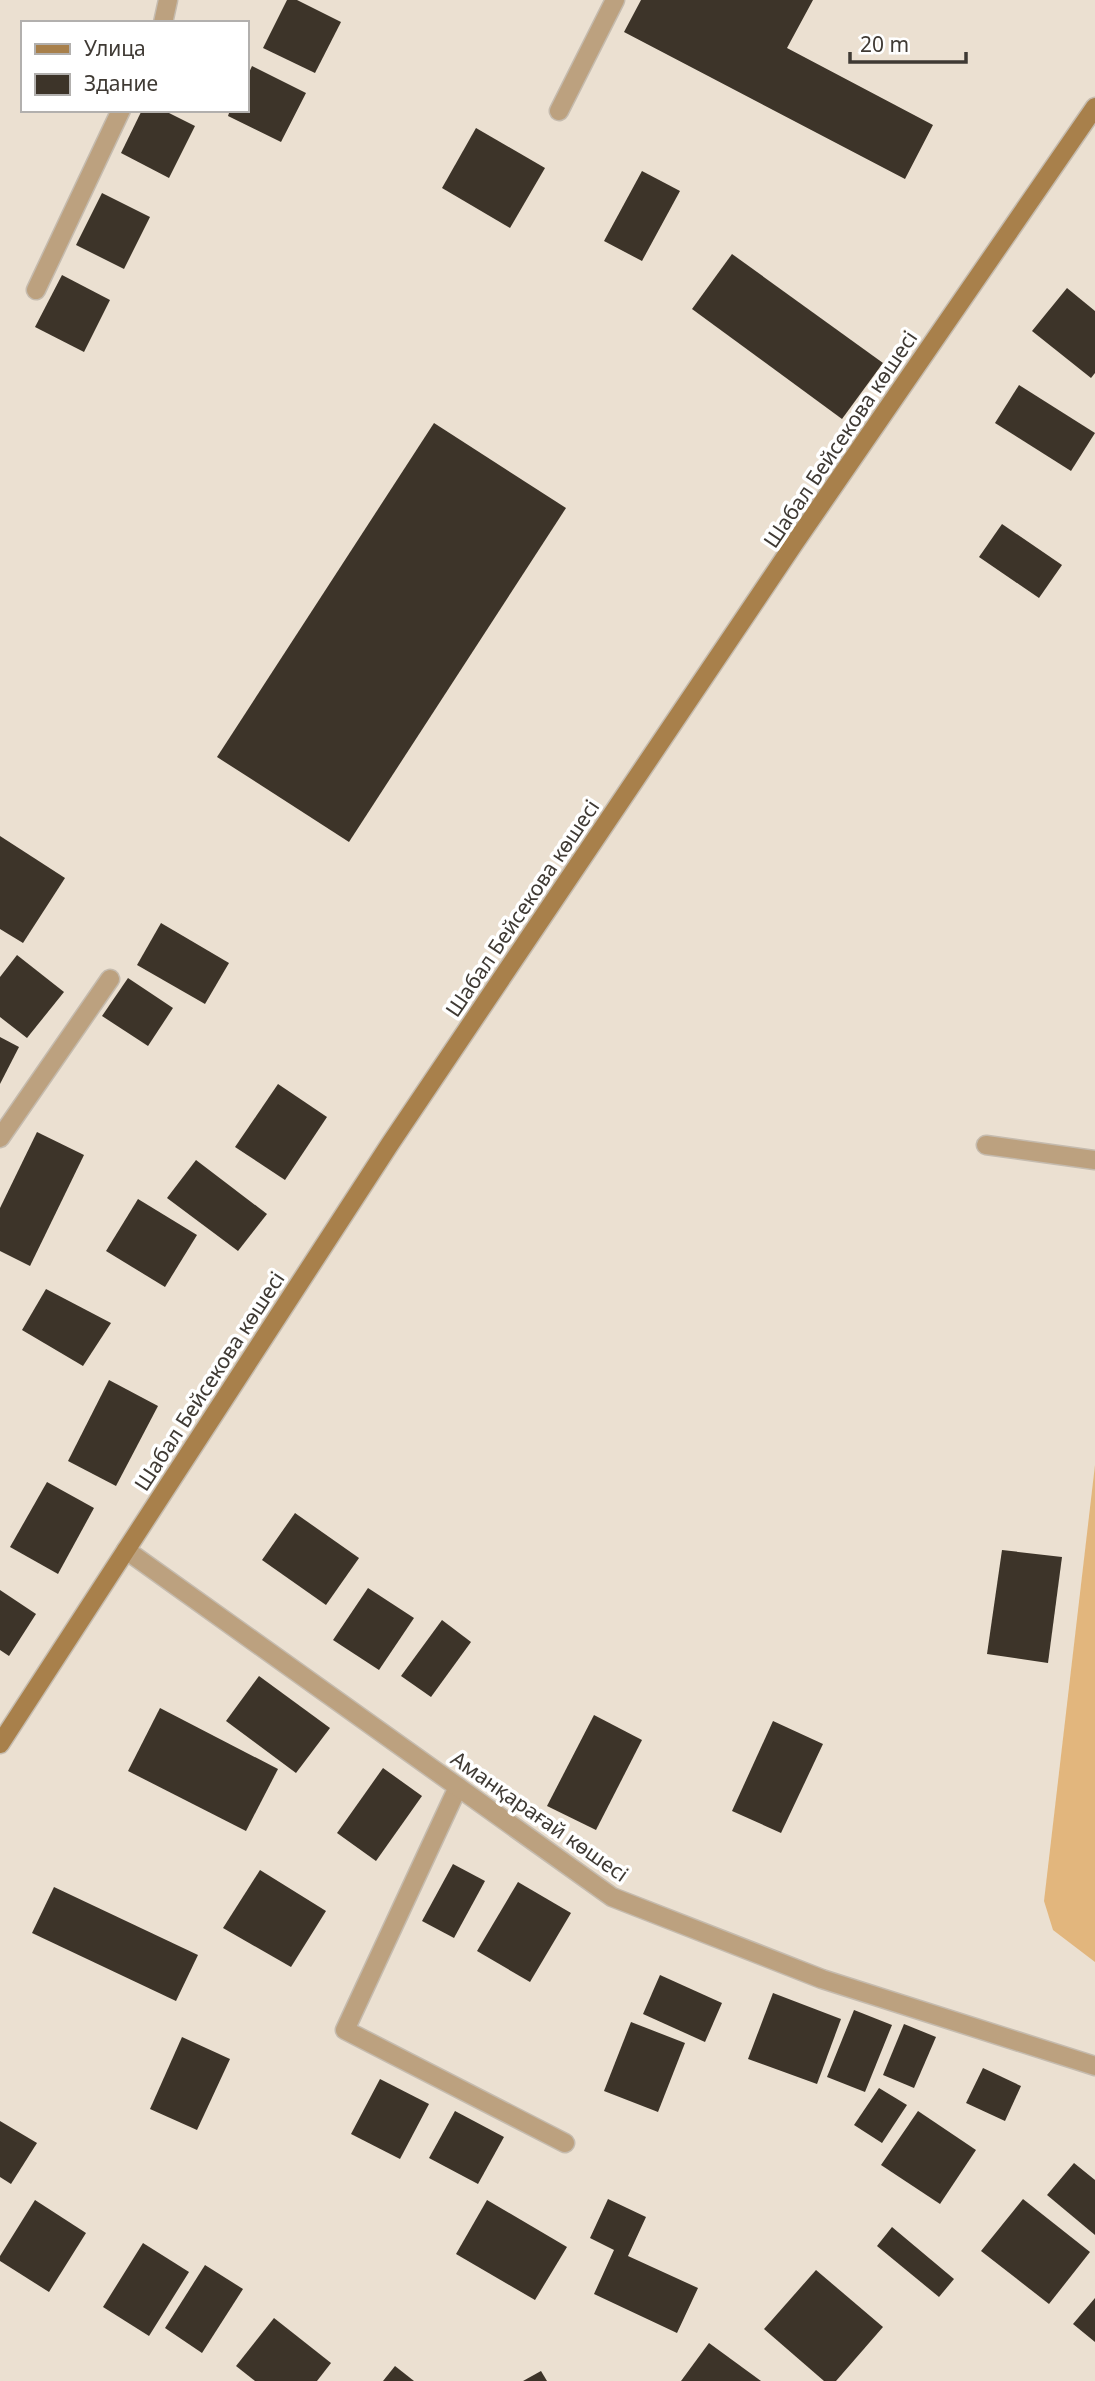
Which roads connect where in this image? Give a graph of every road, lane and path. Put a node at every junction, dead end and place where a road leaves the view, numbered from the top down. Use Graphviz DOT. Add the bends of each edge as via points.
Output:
graph roads {
  1 [pos="168,0"];
  2 [pos="615,0"];
  3 [pos="163,21"];
  4 [pos="1095,107"];
  5 [pos="559,110"];
  6 [pos="120,112"];
  7 [pos="36,289"];
  8 [pos="110,979"];
  9 [pos="0,1139"];
  10 [pos="986,1145"];
  11 [pos="1095,1160"];
  12 [pos="126,1550"];
  13 [pos="0,1744"];
  14 [pos="458,1787"];
  15 [pos="1095,2066"];
  16 [pos="565,2143"];
  1 -- 3 [label="street"];
  2 -- 5 [label="street"];
  4 -- 12 [label="main road, Шабал Бейсекова көшесі" via="390,1144"];
  6 -- 7 [label="street"];
  8 -- 9 [label="street"];
  10 -- 11 [label="street"];
  12 -- 13 [label="main road, Шабал Бейсекова көшесі"];
  12 -- 14 [label="street, Аманқарағай көшесі"];
  14 -- 15 [label="street, Аманқарағай көшесі" via="612,1897 822,1979"];
  14 -- 16 [label="street" via="345,2030"];
}
